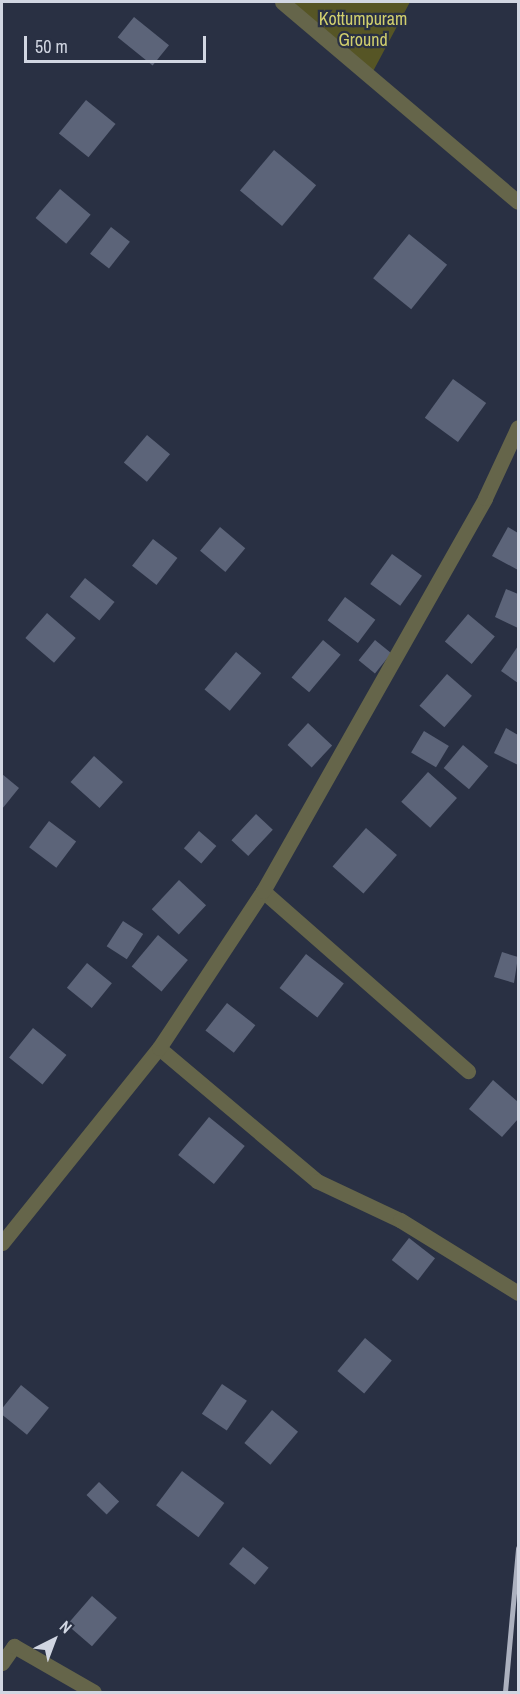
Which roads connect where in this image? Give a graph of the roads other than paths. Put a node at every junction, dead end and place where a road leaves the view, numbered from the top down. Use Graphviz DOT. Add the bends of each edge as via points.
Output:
graph roads {
  1 [pos="282,2"];
  2 [pos="519,202"];
  3 [pos="519,428"];
  4 [pos="263,891"];
  5 [pos="159,1048"];
  6 [pos="468,1071"];
  7 [pos="2,1243"];
  8 [pos="519,1293"];
  9 [pos="2,1663"];
  10 [pos="94,1692"];
  1 -- 2 [label="street"];
  3 -- 4 [label="street" via="485,498"];
  4 -- 5 [label="street"];
  4 -- 6 [label="street"];
  5 -- 7 [label="street"];
  5 -- 8 [label="street" via="317,1181 400,1220"];
  9 -- 10 [label="street" via="14,1646"];
}
